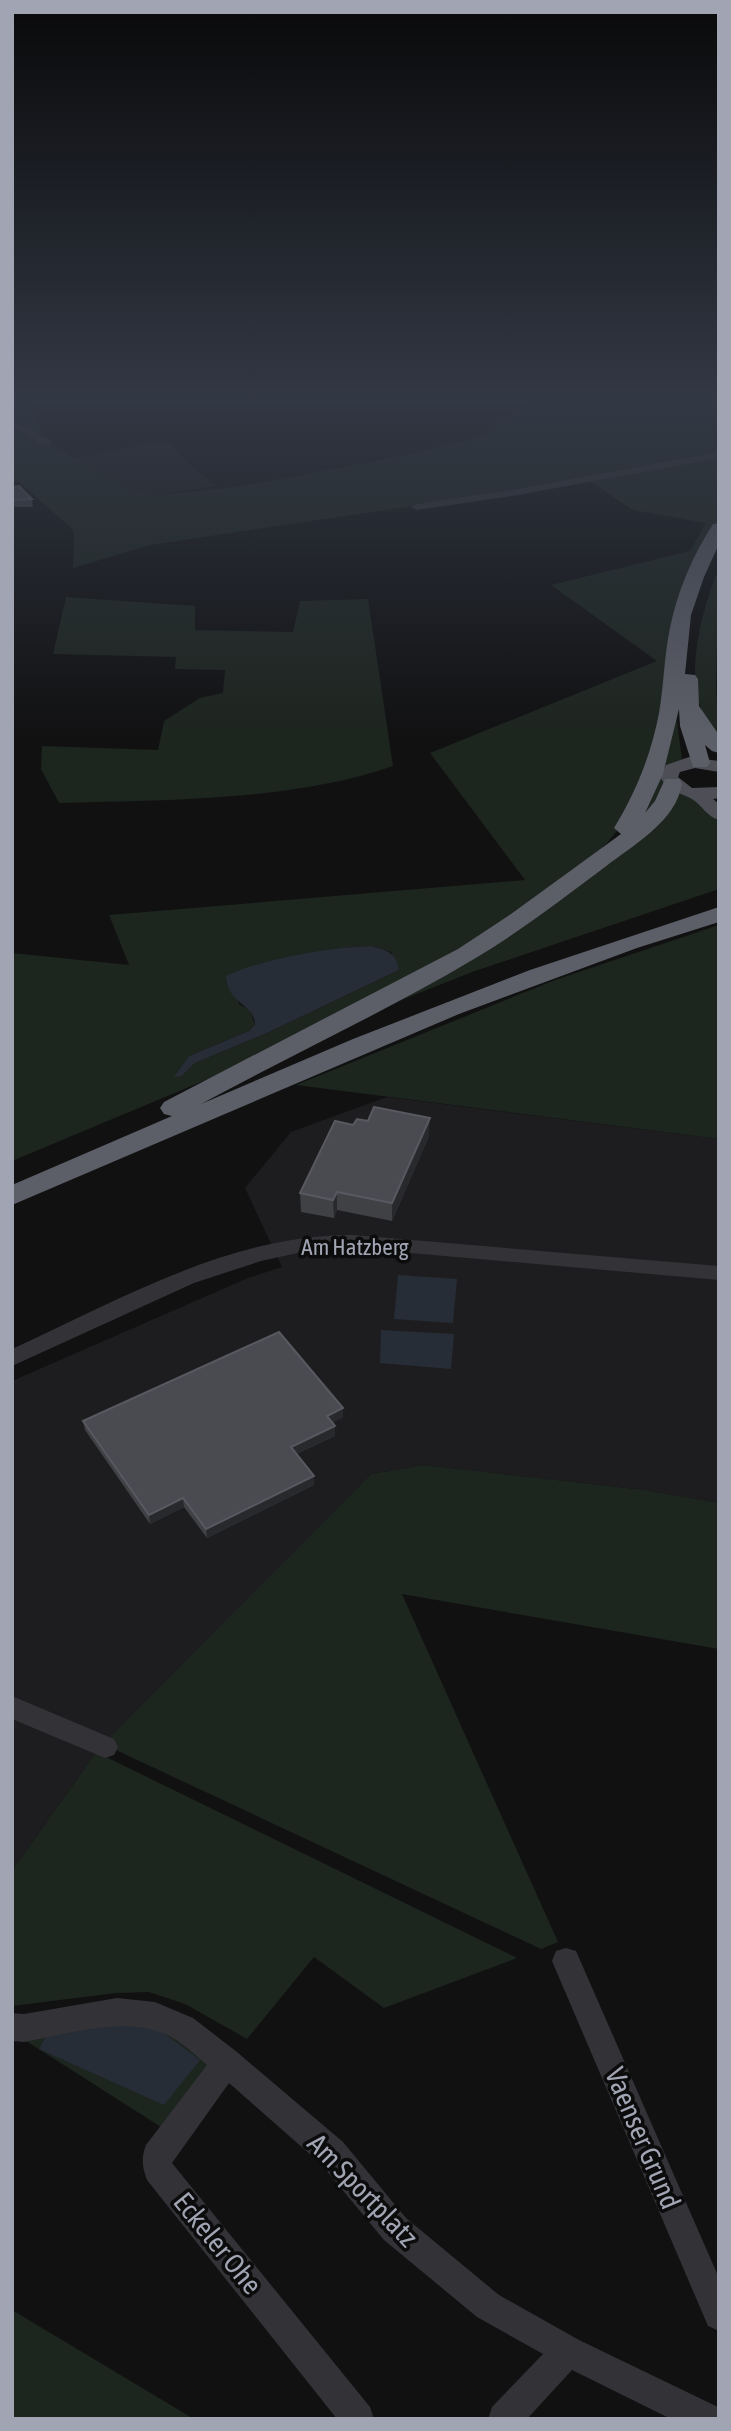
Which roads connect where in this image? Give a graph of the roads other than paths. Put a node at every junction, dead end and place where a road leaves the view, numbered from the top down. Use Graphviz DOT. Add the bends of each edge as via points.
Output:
graph roads {
  1 [pos="719,528"];
  2 [pos="719,554"];
  3 [pos="682,672"];
  4 [pos="719,747"];
  5 [pos="701,764"];
  6 [pos="672,783"];
  7 [pos="697,793"];
  8 [pos="718,793"];
  9 [pos="719,814"];
  10 [pos="576,878"];
  11 [pos="719,899"];
  12 [pos="719,914"];
  13 [pos="173,1108"];
  14 [pos="12,1176"];
  15 [pos="12,1196"];
  16 [pos="719,1273"];
  17 [pos="12,1358"];
  18 [pos="12,1707"];
  19 [pos="105,1747"];
  20 [pos="566,1961"];
  21 [pos="12,2026"];
  22 [pos="227,2062"];
  23 [pos="719,2315"];
  24 [pos="568,2351"];
  25 [pos="358,2419"];
  26 [pos="505,2419"];
  27 [pos="706,2419"];
  1 -- 3 [label="highway" via="686,602 677,643"];
  2 -- 3 [label="highway" via="698,605"];
  3 -- 4 [label="highway" via="695,719"];
  3 -- 5 [label="highway"];
  3 -- 10 [label="highway" via="645,795 624,829"];
  5 -- 6 [label="main road" via="671,771"];
  6 -- 7 [label="main road"];
  6 -- 10 [label="highway" via="666,802 644,825"];
  7 -- 8 [label="main road"];
  7 -- 9 [label="main road"];
  10 -- 13 [label="highway" via="444,967"];
  11 -- 13 [label="highway" via="448,993"];
  12 -- 15 [label="highway" via="460,1006"];
  13 -- 14 [label="highway"];
  16 -- 17 [label="street, Am Hatzberg" via="387,1244 298,1245 206,1272"];
  18 -- 19 [label="street"];
  20 -- 23 [label="street, Vaenser Grund"];
  21 -- 22 [label="street, Am Sportplatz" via="24,2028 117,2012 155,2017 183,2028"];
  22 -- 24 [label="street, Am Sportplatz" via="332,2153 395,2229 488,2306"];
  22 -- 25 [label="street, Eckeler Ohe" via="157,2156 158,2169"];
  24 -- 26 [label="street"];
  24 -- 27 [label="street, Am Sportplatz"];
}
